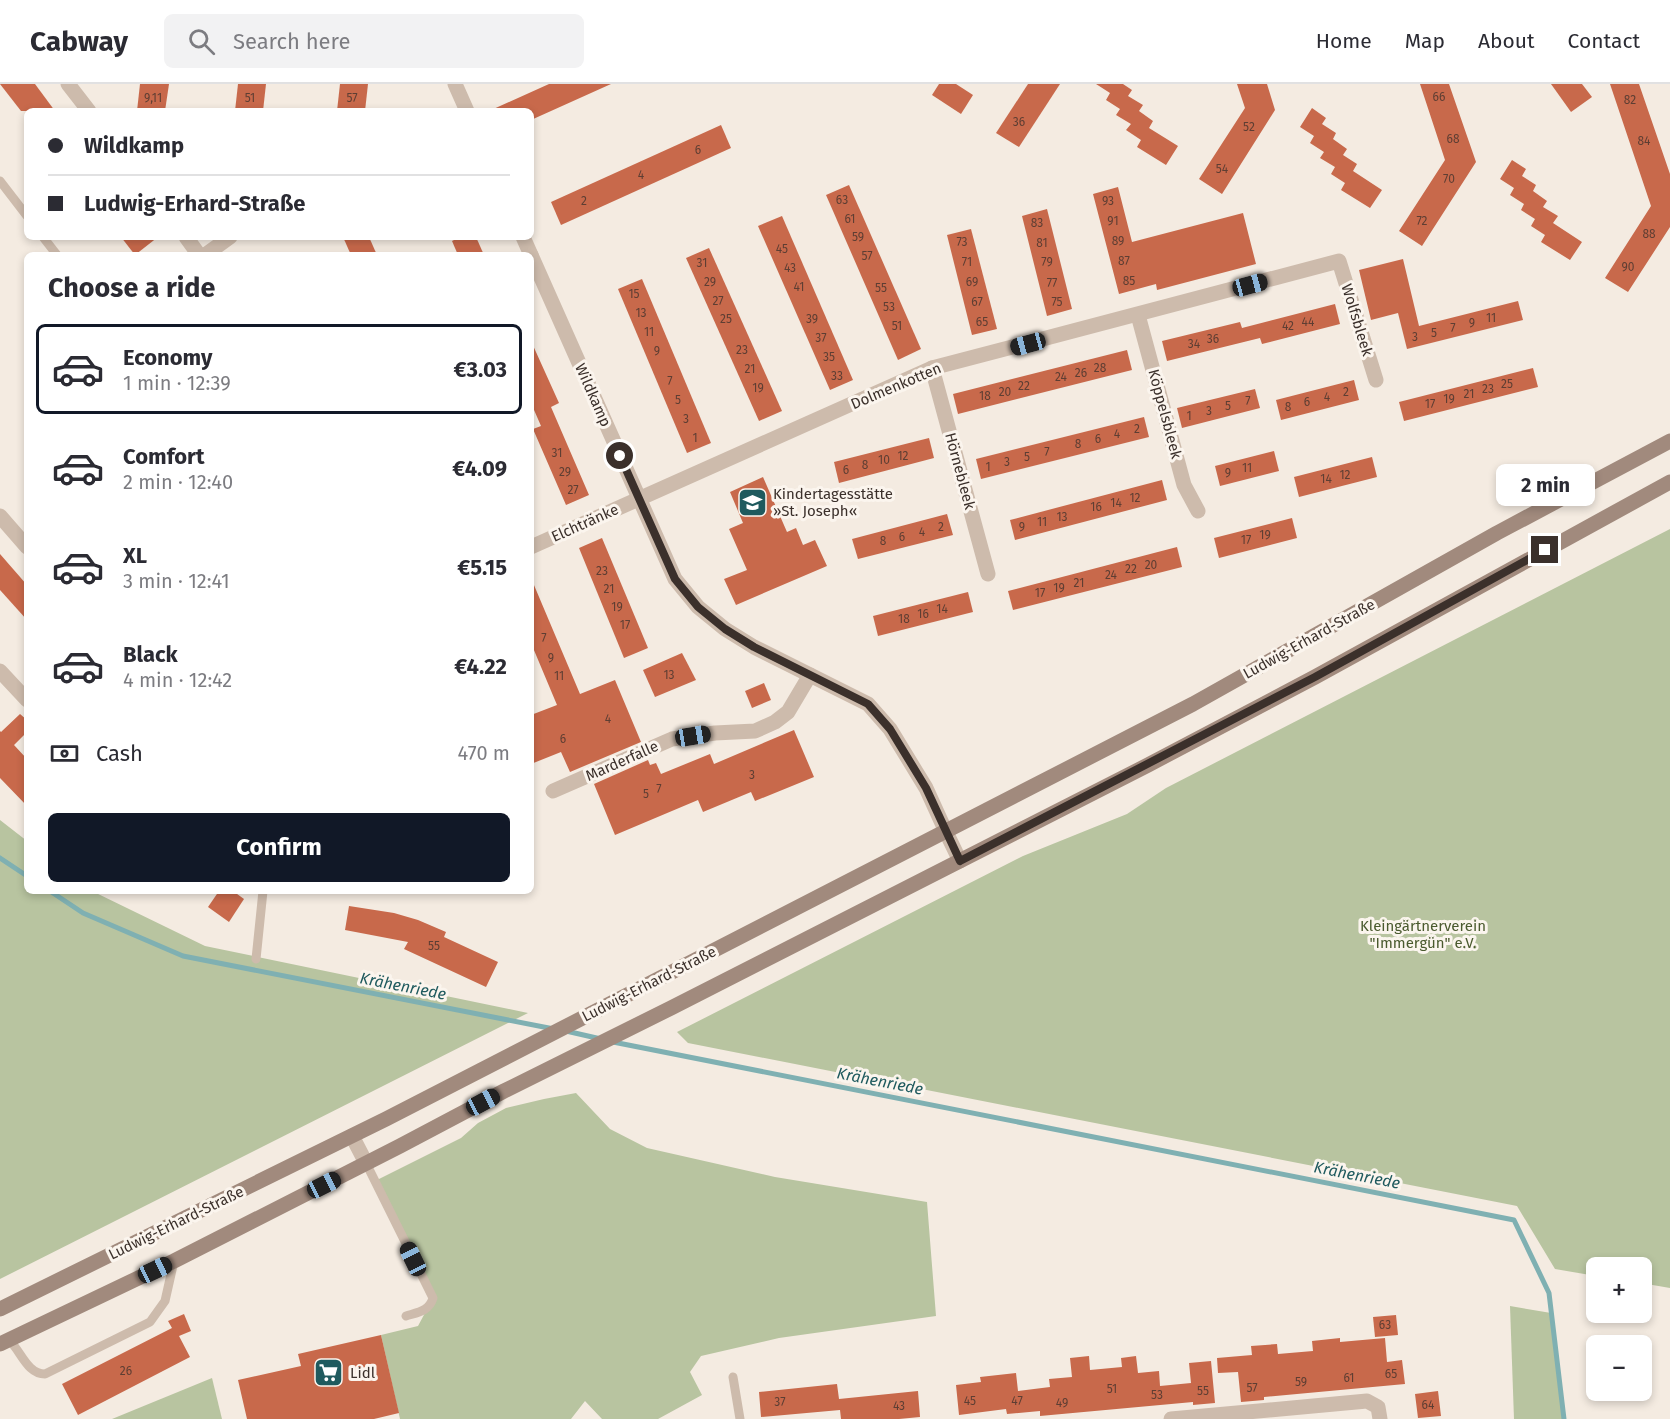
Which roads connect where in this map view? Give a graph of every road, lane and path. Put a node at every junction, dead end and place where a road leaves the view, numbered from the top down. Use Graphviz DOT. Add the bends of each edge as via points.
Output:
graph roads {
  1 [pos="68,84"];
  2 [pos="455,84"];
  3 [pos="87,108"];
  4 [pos="462,108"];
  5 [pos="0,181"];
  6 [pos="24,212"];
  7 [pos="226,240"];
  8 [pos="209,252"];
  9 [pos="1339,261"];
  10 [pos="534,262"];
  11 [pos="1138,315"];
  12 [pos="932,368"];
  13 [pos="1376,380"];
  14 [pos="1670,441"];
  15 [pos="1670,482"];
  16 [pos="639,499"];
  17 [pos="1198,511"];
  18 [pos="0,516"];
  19 [pos="24,544"];
  20 [pos="534,545"];
  21 [pos="988,574"];
  22 [pos="0,671"];
  23 [pos="810,675"];
  24 [pos="24,697"];
  25 [pos="553,791"];
  26 [pos="946,832"];
  27 [pos="960,861"];
  28 [pos="263,894"];
  29 [pos="256,959"];
  30 [pos="352,1136"];
  31 [pos="366,1163"];
  32 [pos="174,1261"];
  33 [pos="0,1309"];
  34 [pos="406,1316"];
  35 [pos="5,1342"];
  36 [pos="733,1377"];
  37 [pos="740,1419"];
  38 [pos="1171,1419"];
  39 [pos="1380,1419"];
  1 -- 3 [label="street"];
  2 -- 4 [label="street"];
  5 -- 6 [label="lane"];
  7 -- 8 [label="street"];
  9 -- 11 [label="street, Dolmenkotten"];
  9 -- 13 [label="street, Wolfsbleek"];
  10 -- 16 [label="street, Wildkamp"];
  11 -- 12 [label="street, Dolmenkotten"];
  11 -- 17 [label="street, Köppelsbleek" via="1184,485"];
  12 -- 16 [label="street, Dolmenkotten"];
  12 -- 21 [label="street, Hörnebleek"];
  14 -- 26 [label="main road, Ludwig-Erhard-Straße" via="1193,704"];
  15 -- 27 [label="main road, Ludwig-Erhard-Straße" via="1315,677"];
  16 -- 20 [label="street, Elchtränke"];
  16 -- 23 [label="street, Wildkamp" via="675,579 698,607 735,635"];
  18 -- 19 [label="street"];
  22 -- 24 [label="street"];
  23 -- 25 [label="street, Marderfalle" via="788,712 775,722 755,731 672,739"];
  23 -- 26 [label="street, Wildkamp" via="868,704 890,729 926,788"];
  26 -- 27 [label="street"];
  26 -- 30 [label="main road, Ludwig-Erhard-Straße"];
  27 -- 31 [label="main road, Ludwig-Erhard-Straße"];
  28 -- 29 [label="lane"];
  30 -- 31 [label="street"];
  30 -- 33 [label="main road, Ludwig-Erhard-Straße"];
  31 -- 32 [label="main road, Ludwig-Erhard-Straße"];
  31 -- 34 [label="lane" via="433,1298 423,1311"];
  32 -- 35 [label="main road, Ludwig-Erhard-Straße"];
  32 -- 35 [label="lane" via="165,1301 150,1322 45,1374 36,1374 18,1348"];
  36 -- 37 [label="lane"];
  38 -- 39 [label="street" via="1366,1401 1378,1407"];
}
